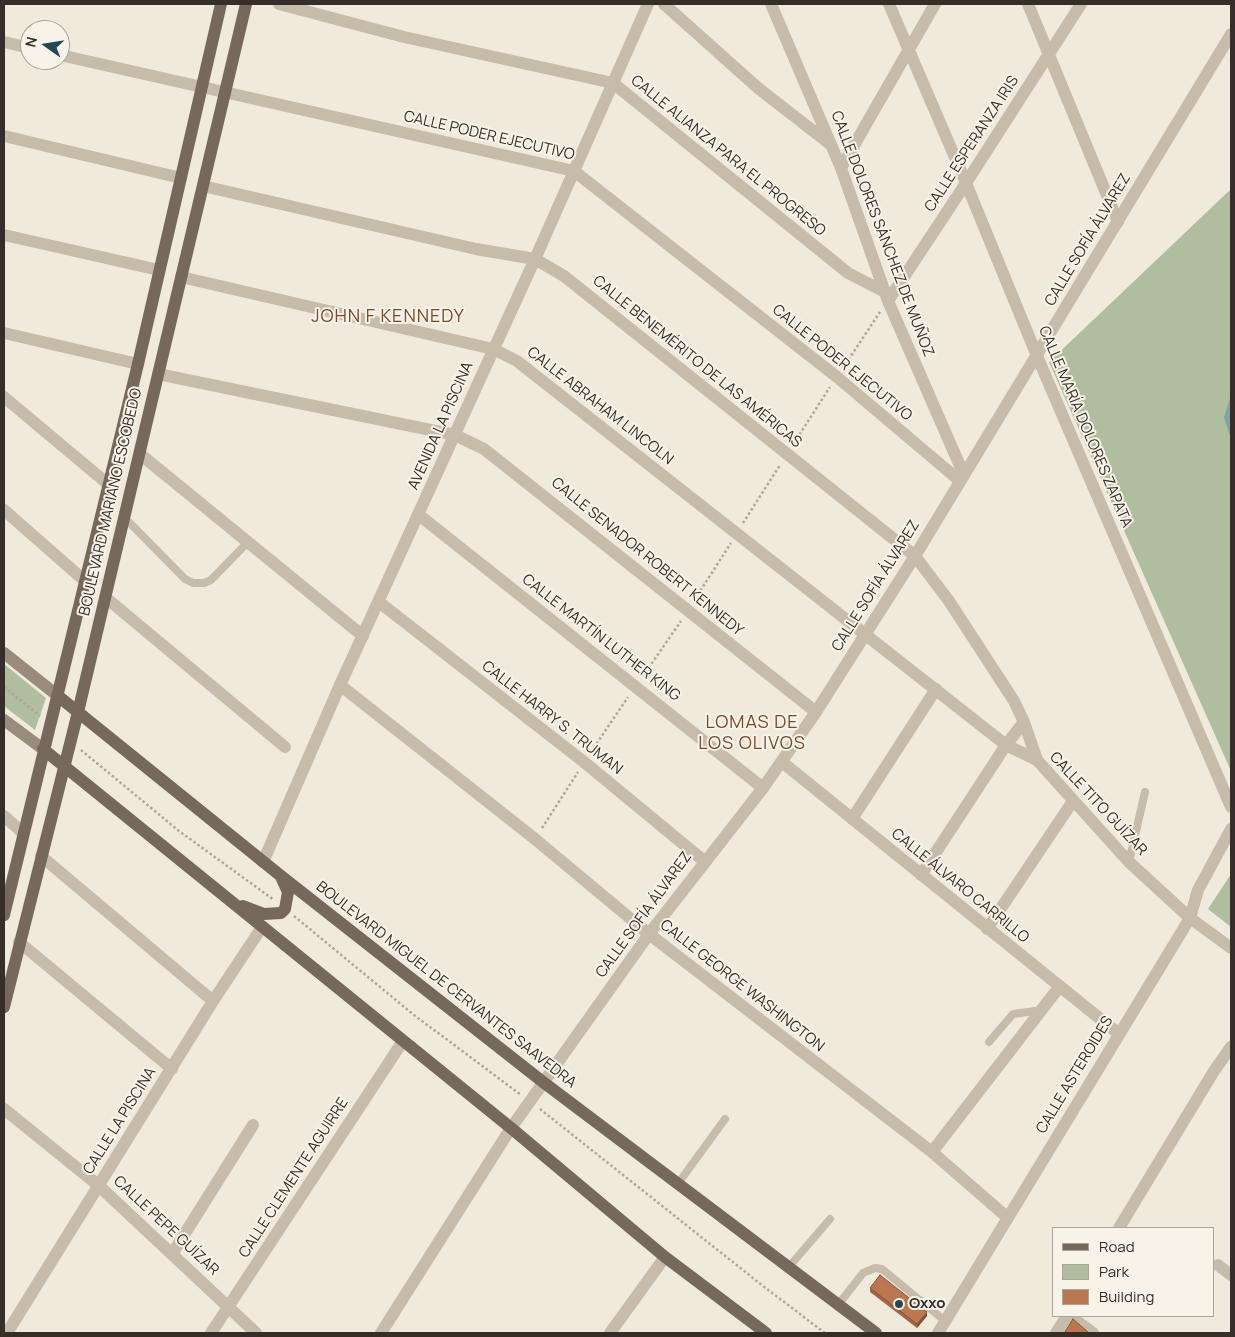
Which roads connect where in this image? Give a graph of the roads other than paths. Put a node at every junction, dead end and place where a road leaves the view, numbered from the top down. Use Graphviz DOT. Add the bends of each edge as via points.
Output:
graph roads {
  1 [pos="221,4"];
  2 [pos="246,4"];
  3 [pos="279,4"];
  4 [pos="648,4"];
  5 [pos="664,4"];
  6 [pos="889,4"];
  7 [pos="935,4"];
  8 [pos="1028,4"];
  9 [pos="1081,4"];
  10 [pos="775,7"];
  11 [pos="1231,34"];
  12 [pos="4,42"];
  13 [pos="20,46"];
  14 [pos="908,50"];
  15 [pos="1048,55"];
  16 [pos="70,57"];
  17 [pos="613,83"];
  18 [pos="201,87"];
  19 [pos="225,92"];
  20 [pos="4,136"];
  21 [pos="831,145"];
  22 [pos="840,168"];
  23 [pos="574,171"];
  24 [pos="180,178"];
  25 [pos="966,184"];
  26 [pos="203,186"];
  27 [pos="1118,222"];
  28 [pos="4,235"];
  29 [pos="535,259"];
  30 [pos="159,270"];
  31 [pos="181,278"];
  32 [pos="887,296"];
  33 [pos="4,333"];
  34 [pos="493,349"];
  35 [pos="1036,356"];
  36 [pos="138,364"];
  37 [pos="158,374"];
  38 [pos="4,397"];
  39 [pos="455,435"];
  40 [pos="140,454"];
  41 [pos="962,478"];
  42 [pos="109,485"];
  43 [pos="4,510"];
  44 [pos="419,514"];
  45 [pos="124,517"];
  46 [pos="248,542"];
  47 [pos="914,556"];
  48 [pos="86,582"];
  49 [pos="105,597"];
  50 [pos="379,602"];
  51 [pos="865,634"];
  52 [pos="363,636"];
  53 [pos="4,653"];
  54 [pos="340,685"];
  55 [pos="936,689"];
  56 [pos="58,696"];
  57 [pos="78,712"];
  58 [pos="816,712"];
  59 [pos="4,720"];
  60 [pos="1024,722"];
  61 [pos="1006,744"];
  62 [pos="285,747"];
  63 [pos="43,749"];
  64 [pos="1037,760"];
  65 [pos="782,762"];
  66 [pos="63,766"];
  67 [pos="763,788"];
  68 [pos="1145,792"];
  69 [pos="1073,801"];
  70 [pos="1231,807"];
  71 [pos="4,816"];
  72 [pos="852,819"];
  73 [pos="1231,829"];
  74 [pos="23,833"];
  75 [pos="41,856"];
  76 [pos="704,861"];
  77 [pos="263,862"];
  78 [pos="1129,862"];
  79 [pos="281,876"];
  80 [pos="921,876"];
  81 [pos="227,899"];
  82 [pos="4,915"];
  83 [pos="1190,918"];
  84 [pos="262,928"];
  85 [pos="987,929"];
  86 [pos="649,934"];
  87 [pos="19,942"];
  88 [pos="1231,948"];
  89 [pos="1060,986"];
  90 [pos="213,1000"];
  91 [pos="4,1007"];
  92 [pos="1042,1010"];
  93 [pos="1119,1034"];
  94 [pos="403,1041"];
  95 [pos="989,1042"];
  96 [pos="1231,1047"];
  97 [pos="172,1069"];
  98 [pos="543,1082"];
  99 [pos="4,1109"];
  100 [pos="725,1119"];
  101 [pos="254,1125"];
  102 [pos="511,1128"];
  103 [pos="932,1152"];
  104 [pos="98,1185"];
  105 [pos="677,1185"];
  106 [pos="1008,1218"];
  107 [pos="830,1219"];
  108 [pos="1120,1227"];
  109 [pos="172,1254"];
  110 [pos="665,1258"];
  111 [pos="1218,1265"];
  112 [pos="788,1268"];
  113 [pos="1231,1275"];
  114 [pos="838,1305"];
  115 [pos="228,1308"];
  116 [pos="1067,1317"];
  117 [pos="1069,1317"];
  118 [pos="945,1321"];
  119 [pos="6,1333"];
  120 [pos="212,1333"];
  121 [pos="256,1333"];
  122 [pos="381,1333"];
  123 [pos="610,1333"];
  124 [pos="766,1333"];
  125 [pos="876,1333"];
  126 [pos="938,1333"];
  127 [pos="1056,1333"];
  128 [pos="1092,1333"];
  1 -- 18 [label="main road, BOULEVARD MARIANO ESCOBEDO"];
  2 -- 19 [label="main road, BOULEVARD MARIANO ESCOBEDO"];
  3 -- 17 [label="street, CALLE ALIANZA PARA EL PROGRESO" via="404,37"];
  4 -- 17 [label="street, AVENIDA LA PISCINA"];
  5 -- 21 [label="street" via="758,88"];
  6 -- 14 [label="street, CALLE MARÍA DOLORES ZAPATA"];
  7 -- 14 [label="street"];
  8 -- 15 [label="street"];
  9 -- 15 [label="street, CALLE ESPERANZA IRIS"];
  10 -- 21 [label="street, CALLE DOLORES SÁNCHEZ DE MUÑOZ"];
  11 -- 27 [label="street, CALLE SOFÍA ÁLVAREZ"];
  12 -- 13 [label="street"];
  14 -- 22 [label="street"];
  14 -- 25 [label="street, CALLE MARÍA DOLORES ZAPATA"];
  15 -- 25 [label="street, CALLE ESPERANZA IRIS"];
  15 -- 27 [label="street"];
  16 -- 18 [label="street, CALLE PODER EJECUTIVO"];
  17 -- 23 [label="street, AVENIDA LA PISCINA"];
  17 -- 32 [label="street, CALLE ALIANZA PARA EL PROGRESO" via="848,273"];
  18 -- 19 [label="street, CALLE PODER EJECUTIVO"];
  18 -- 24 [label="main road, BOULEVARD MARIANO ESCOBEDO"];
  19 -- 23 [label="street, CALLE PODER EJECUTIVO"];
  19 -- 26 [label="main road, BOULEVARD MARIANO ESCOBEDO"];
  20 -- 24 [label="street"];
  21 -- 22 [label="street, CALLE DOLORES SÁNCHEZ DE MUÑOZ"];
  22 -- 32 [label="street, CALLE DOLORES SÁNCHEZ DE MUÑOZ"];
  23 -- 29 [label="street, AVENIDA LA PISCINA"];
  23 -- 41 [label="street, CALLE PODER EJECUTIVO"];
  24 -- 30 [label="main road, BOULEVARD MARIANO ESCOBEDO"];
  25 -- 32 [label="street, CALLE ESPERANZA IRIS"];
  25 -- 35 [label="street, CALLE MARÍA DOLORES ZAPATA"];
  26 -- 29 [label="street, CALLE BENEMÉRITO DE LAS AMÉRICAS" via="476,249"];
  26 -- 31 [label="main road, BOULEVARD MARIANO ESCOBEDO"];
  27 -- 35 [label="street, CALLE SOFÍA ÁLVAREZ"];
  28 -- 30 [label="street"];
  29 -- 34 [label="street, AVENIDA LA PISCINA"];
  29 -- 47 [label="street, CALLE BENEMÉRITO DE LAS AMÉRICAS" via="564,276"];
  30 -- 36 [label="main road, BOULEVARD MARIANO ESCOBEDO"];
  31 -- 34 [label="street, CALLE ABRAHAM LINCOLN"];
  31 -- 37 [label="main road, BOULEVARD MARIANO ESCOBEDO"];
  32 -- 41 [label="street, CALLE DOLORES SÁNCHEZ DE MUÑOZ"];
  33 -- 36 [label="street"];
  34 -- 39 [label="street, AVENIDA LA PISCINA"];
  34 -- 51 [label="street, CALLE ABRAHAM LINCOLN" via="517,361 560,393"];
  35 -- 41 [label="street, CALLE SOFÍA ÁLVAREZ"];
  35 -- 70 [label="street, CALLE MARÍA DOLORES ZAPATA"];
  36 -- 42 [label="main road, BOULEVARD MARIANO ESCOBEDO"];
  37 -- 39 [label="street, CALLE SENADOR ROBERT KENNEDY"];
  37 -- 40 [label="main road, BOULEVARD MARIANO ESCOBEDO"];
  38 -- 42 [label="street"];
  39 -- 44 [label="street, AVENIDA LA PISCINA"];
  39 -- 58 [label="street, CALLE SENADOR ROBERT KENNEDY" via="484,449 513,470"];
  40 -- 45 [label="main road, BOULEVARD MARIANO ESCOBEDO"];
  40 -- 46 [label="street"];
  41 -- 47 [label="street, CALLE SOFÍA ÁLVAREZ"];
  42 -- 48 [label="main road, BOULEVARD MARIANO ESCOBEDO"];
  43 -- 48 [label="street"];
  44 -- 50 [label="street, AVENIDA LA PISCINA"];
  44 -- 67 [label="street, CALLE MARTÍN LUTHER KING"];
  45 -- 46 [label="lane" via="185,579 193,583 211,580"];
  45 -- 49 [label="main road, BOULEVARD MARIANO ESCOBEDO"];
  46 -- 52 [label="street"];
  47 -- 51 [label="street, CALLE SOFÍA ÁLVAREZ"];
  47 -- 60 [label="street, CALLE BENEMÉRITO DE LAS AMÉRICAS" via="949,601 1014,701"];
  48 -- 56 [label="main road, BOULEVARD MARIANO ESCOBEDO"];
  49 -- 57 [label="main road, BOULEVARD MARIANO ESCOBEDO"];
  49 -- 62 [label="street"];
  50 -- 52 [label="street, AVENIDA LA PISCINA"];
  50 -- 76 [label="street, CALLE HARRY S. TRUMAN" via="584,762"];
  51 -- 55 [label="street, CALLE TITO GUÍZAR"];
  51 -- 58 [label="street, CALLE SOFÍA ÁLVAREZ"];
  52 -- 54 [label="street, AVENIDA LA PISCINA"];
  53 -- 56 [label="main road, BOULEVARD MIGUEL DE CERVANTES SAAVEDRA"];
  54 -- 77 [label="street, AVENIDA LA PISCINA"];
  54 -- 86 [label="street, CALLE GEORGE WASHINGTON"];
  55 -- 61 [label="street, CALLE TITO GUÍZAR"];
  55 -- 72 [label="street"];
  56 -- 57 [label="main road, BOULEVARD MIGUEL DE CERVANTES SAAVEDRA"];
  56 -- 63 [label="main road, BOULEVARD MARIANO ESCOBEDO"];
  57 -- 66 [label="main road, BOULEVARD MARIANO ESCOBEDO"];
  57 -- 77 [label="main road, BOULEVARD MIGUEL DE CERVANTES SAAVEDRA"];
  58 -- 65 [label="street, CALLE SOFÍA ÁLVAREZ"];
  59 -- 63 [label="main road"];
  60 -- 61 [label="street"];
  60 -- 64 [label="street, CALLE BENEMÉRITO DE LAS AMÉRICAS"];
  61 -- 64 [label="street, CALLE TITO GUÍZAR"];
  61 -- 80 [label="street"];
  63 -- 66 [label="main road"];
  63 -- 74 [label="main road, BOULEVARD MARIANO ESCOBEDO"];
  64 -- 69 [label="street, CALLE TITO GUÍZAR"];
  65 -- 67 [label="street, CALLE SOFÍA ÁLVAREZ"];
  65 -- 72 [label="street, CALLE ÁLVARO CARRILLO"];
  66 -- 75 [label="main road, BOULEVARD MARIANO ESCOBEDO"];
  66 -- 81 [label="main road"];
  67 -- 76 [label="street, CALLE SOFÍA ÁLVAREZ"];
  68 -- 78 [label="lane"];
  69 -- 78 [label="street, CALLE TITO GUÍZAR"];
  69 -- 85 [label="street"];
  71 -- 74 [label="street"];
  72 -- 80 [label="street, CALLE ÁLVARO CARRILLO"];
  73 -- 83 [label="street, CALLE ASTEROIDES" via="1198,890"];
  74 -- 82 [label="main road, BOULEVARD MARIANO ESCOBEDO"];
  75 -- 87 [label="main road, BOULEVARD MARIANO ESCOBEDO"];
  75 -- 90 [label="street"];
  76 -- 86 [label="street, CALLE SOFÍA ÁLVAREZ"];
  77 -- 79 [label="main road, BOULEVARD MIGUEL DE CERVANTES SAAVEDRA"];
  78 -- 83 [label="street, CALLE TITO GUÍZAR"];
  79 -- 81 [label="main road" via="288,892 286,909 280,913 264,914"];
  79 -- 98 [label="main road, BOULEVARD MIGUEL DE CERVANTES SAAVEDRA"];
  80 -- 85 [label="street, CALLE ÁLVARO CARRILLO"];
  81 -- 84 [label="main road"];
  83 -- 88 [label="street, CALLE TITO GUÍZAR"];
  83 -- 93 [label="street, CALLE ASTEROIDES"];
  84 -- 90 [label="street, CALLE LA PISCINA"];
  84 -- 94 [label="main road"];
  85 -- 89 [label="street, CALLE ÁLVARO CARRILLO"];
  86 -- 98 [label="street, CALLE SOFÍA ÁLVAREZ"];
  86 -- 103 [label="street, CALLE GEORGE WASHINGTON"];
  87 -- 91 [label="main road, BOULEVARD MARIANO ESCOBEDO"];
  87 -- 97 [label="street"];
  89 -- 92 [label="street"];
  89 -- 93 [label="street, CALLE ÁLVARO CARRILLO"];
  90 -- 97 [label="street, CALLE LA PISCINA"];
  92 -- 95 [label="lane" via="1012,1014"];
  92 -- 103 [label="street"];
  93 -- 106 [label="street, CALLE ASTEROIDES"];
  94 -- 102 [label="main road"];
  94 -- 115 [label="street, CALLE CLEMENTE AGUIRRE"];
  96 -- 108 [label="street"];
  97 -- 104 [label="street, CALLE LA PISCINA"];
  98 -- 102 [label="street, CALLE SOFÍA ÁLVAREZ"];
  98 -- 105 [label="main road, BOULEVARD MIGUEL DE CERVANTES SAAVEDRA"];
  99 -- 104 [label="street, CALLE PEPE GUÍZAR"];
  100 -- 105 [label="lane"];
  101 -- 109 [label="street"];
  102 -- 110 [label="main road"];
  102 -- 122 [label="street, CALLE SOFÍA ÁLVAREZ"];
  103 -- 106 [label="street, CALLE GEORGE WASHINGTON"];
  104 -- 109 [label="street, CALLE PEPE GUÍZAR"];
  104 -- 119 [label="street, CALLE LA PISCINA"];
  105 -- 112 [label="main road, BOULEVARD MIGUEL DE CERVANTES SAAVEDRA"];
  106 -- 118 [label="street, CALLE ASTEROIDES"];
  107 -- 112 [label="lane"];
  109 -- 115 [label="street, CALLE PEPE GUÍZAR"];
  110 -- 123 [label="street"];
  110 -- 124 [label="main road"];
  111 -- 113 [label="street"];
  112 -- 114 [label="main road, BOULEVARD MIGUEL DE CERVANTES SAAVEDRA"];
  114 -- 118 [label="lane" via="863,1273 882,1269"];
  114 -- 125 [label="main road, BOULEVARD MIGUEL DE CERVANTES SAAVEDRA"];
  115 -- 120 [label="street, CALLE CLEMENTE AGUIRRE"];
  115 -- 121 [label="street, CALLE PEPE GUÍZAR"];
  116 -- 127 [label="street"];
  117 -- 128 [label="street"];
  118 -- 126 [label="street, CALLE ASTEROIDES"];
}
